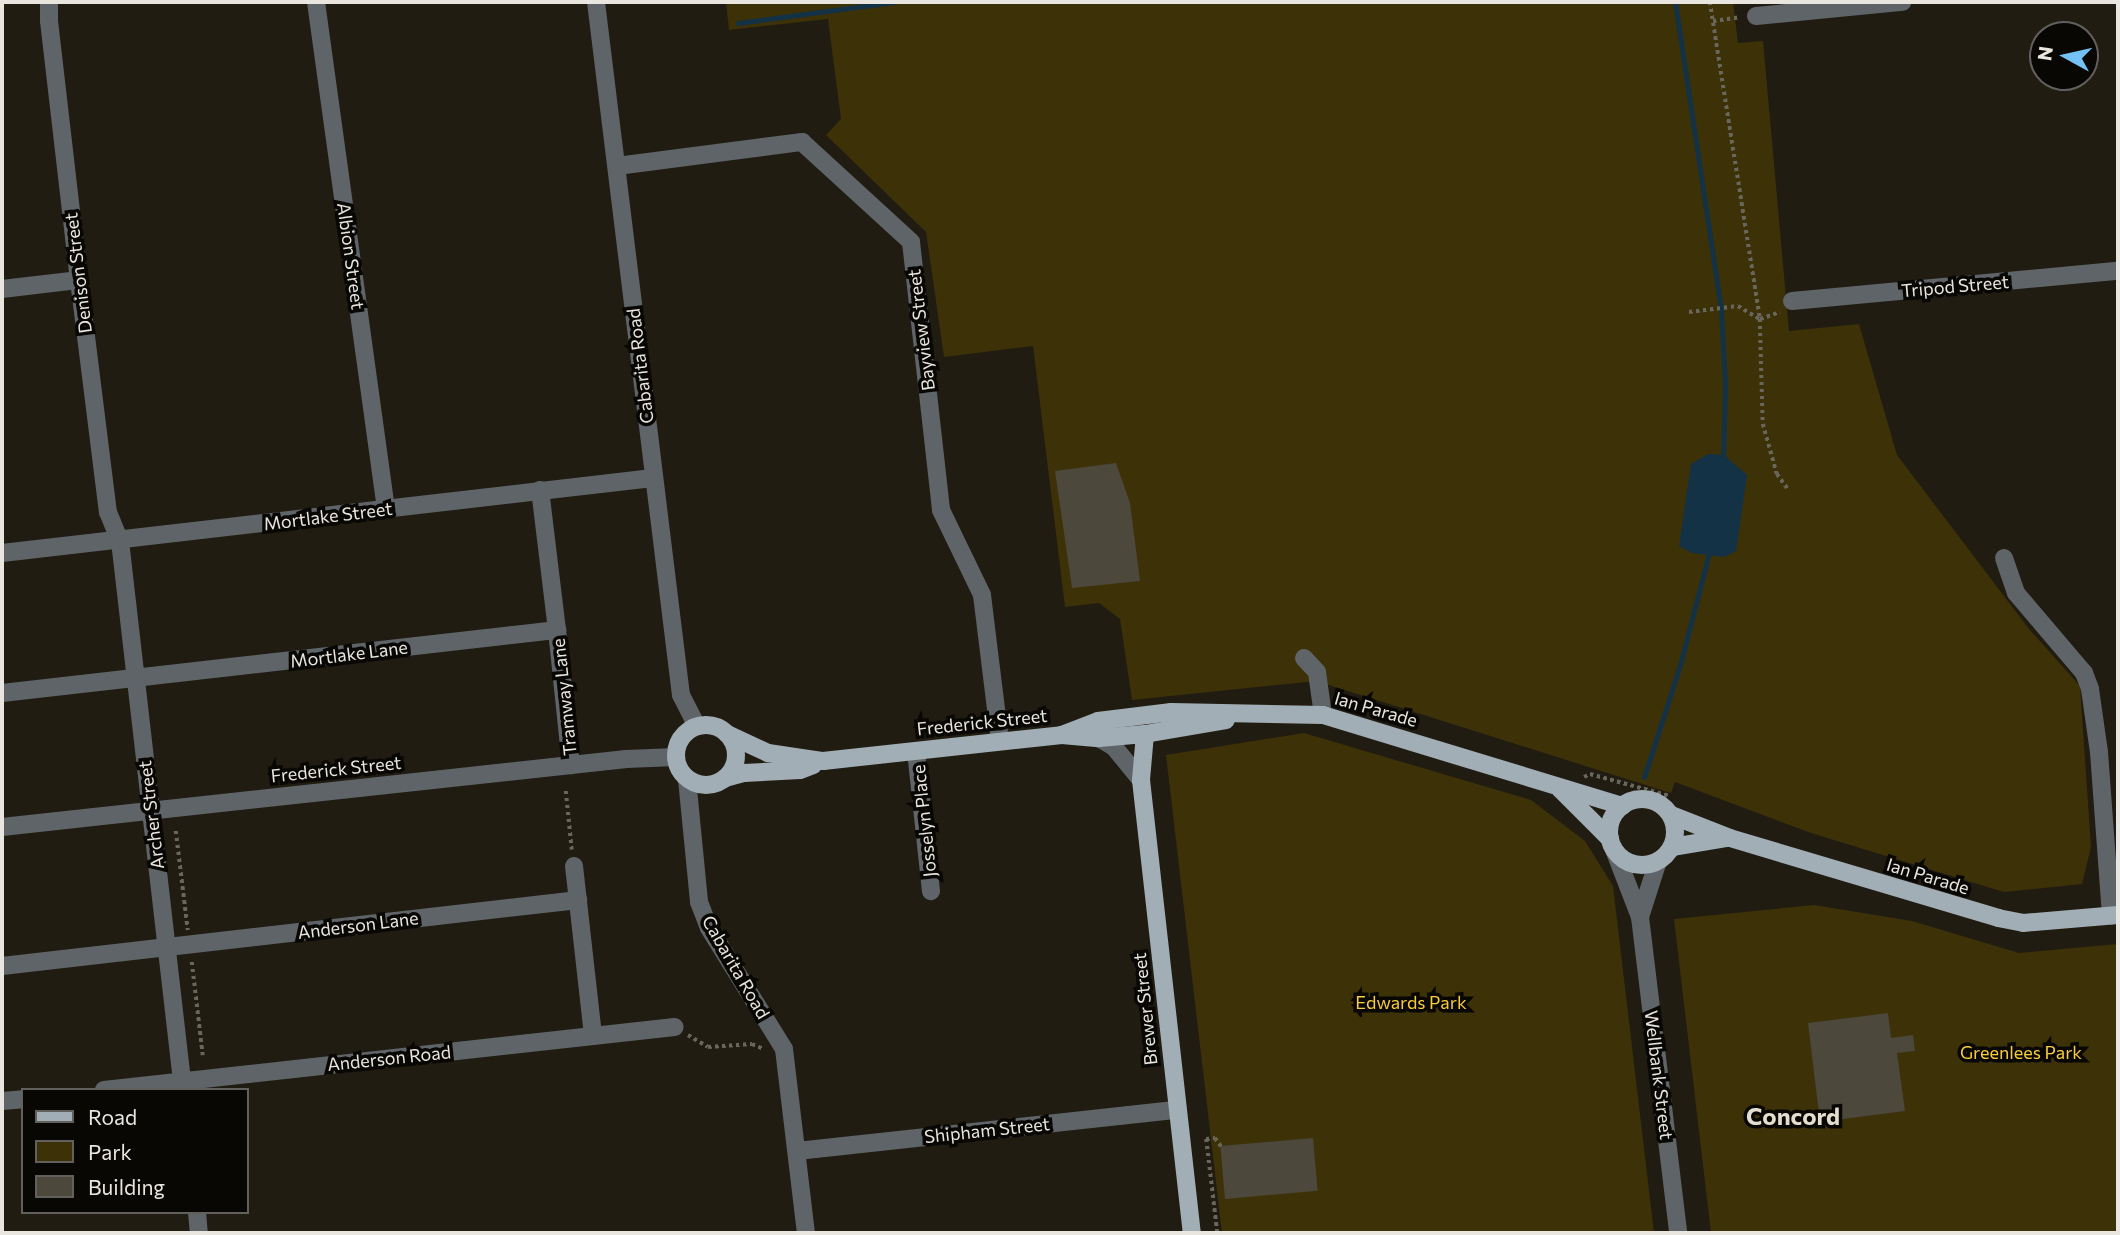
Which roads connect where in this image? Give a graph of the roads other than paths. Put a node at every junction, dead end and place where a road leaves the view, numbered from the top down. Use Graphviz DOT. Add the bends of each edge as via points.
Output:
graph roads {
  1 [pos="49,2"];
  2 [pos="316,2"];
  3 [pos="596,2"];
  4 [pos="1902,2"];
  5 [pos="1756,16"];
  6 [pos="617,166"];
  7 [pos="2118,271"];
  8 [pos="79,280"];
  9 [pos="2,289"];
  10 [pos="1792,301"];
  11 [pos="653,478"];
  12 [pos="540,491"];
  13 [pos="386,509"];
  14 [pos="120,541"];
  15 [pos="2,553"];
  16 [pos="2004,558"];
  17 [pos="557,630"];
  18 [pos="1304,658"];
  19 [pos="135,678"];
  20 [pos="2,692"];
  21 [pos="1147,715"];
  22 [pos="1257,715"];
  23 [pos="1322,715"];
  24 [pos="1113,719"];
  25 [pos="697,726"];
  26 [pos="727,734"];
  27 [pos="1062,735"];
  28 [pos="1123,737"];
  29 [pos="1000,741"];
  30 [pos="916,751"];
  31 [pos="676,757"];
  32 [pos="823,761"];
  33 [pos="571,765"];
  34 [pos="725,778"];
  35 [pos="687,779"];
  36 [pos="1141,780"];
  37 [pos="1560,789"];
  38 [pos="1622,806"];
  39 [pos="1673,807"];
  40 [pos="150,810"];
  41 [pos="2,827"];
  42 [pos="1730,838"];
  43 [pos="1611,843"];
  44 [pos="1672,847"];
  45 [pos="1658,862"];
  46 [pos="574,866"];
  47 [pos="931,891"];
  48 [pos="578,900"];
  49 [pos="2114,915"];
  50 [pos="1640,917"];
  51 [pos="166,948"];
  52 [pos="2,966"];
  53 [pos="675,1027"];
  54 [pos="593,1036"];
  55 [pos="182,1085"];
  56 [pos="135,1088"];
  57 [pos="21,1099"];
  58 [pos="2,1101"];
  59 [pos="1177,1110"];
  60 [pos="797,1151"];
  61 [pos="197,1214"];
  62 [pos="199,1233"];
  63 [pos="806,1233"];
  64 [pos="1192,1233"];
  65 [pos="1678,1233"];
  1 -- 8 [label="street, Denison Street"];
  2 -- 13 [label="street, Albion Street"];
  3 -- 6 [label="street, Cabarita Road"];
  4 -- 5 [label="street"];
  6 -- 11 [label="street, Cabarita Road"];
  6 -- 29 [label="street, Bayview Street" via="802,142 911,242 941,510 982,595"];
  7 -- 10 [label="street, Tripod Street"];
  8 -- 9 [label="street"];
  8 -- 14 [label="street, Denison Street" via="108,512"];
  11 -- 12 [label="street, Mortlake Street"];
  11 -- 25 [label="street, Cabarita Road" via="681,695"];
  12 -- 13 [label="street, Mortlake Street"];
  12 -- 17 [label="street"];
  13 -- 14 [label="street, Mortlake Street"];
  14 -- 15 [label="street, Mortlake Street"];
  14 -- 19 [label="street, Archer Street"];
  16 -- 49 [label="street" via="2016,593 2084,673 2090,689"];
  17 -- 19 [label="street, Mortlake Lane"];
  17 -- 33 [label="street, Tramway Lane"];
  18 -- 23 [label="street" via="1317,672"];
  19 -- 20 [label="street, Mortlake Lane"];
  19 -- 40 [label="street, Archer Street"];
  21 -- 22 [label="main road, Ian Parade"];
  21 -- 24 [label="main road, Ian Parade"];
  21 -- 28 [label="street"];
  22 -- 23 [label="main road, Ian Parade"];
  22 -- 28 [label="main road, Ian Parade"];
  23 -- 37 [label="main road, Ian Parade"];
  24 -- 27 [label="main road, Ian Parade"];
  24 -- 28 [label="main road"];
  25 -- 26 [label="main road" via="713,726"];
  25 -- 31 [label="main road" via="681,738"];
  26 -- 32 [label="main road, Frederick Street" via="768,753"];
  26 -- 34 [label="main road" via="736,751"];
  27 -- 28 [label="main road, Frederick Street"];
  27 -- 29 [label="main road, Frederick Street"];
  28 -- 36 [label="main road, Brewer Street"];
  28 -- 36 [label="street"];
  29 -- 30 [label="main road, Frederick Street"];
  30 -- 32 [label="main road, Frederick Street"];
  30 -- 47 [label="street, Josselyn Place"];
  31 -- 33 [label="street, Frederick Street"];
  31 -- 35 [label="main road"];
  32 -- 34 [label="main road, Frederick Street" via="800,770"];
  33 -- 40 [label="street, Frederick Street"];
  34 -- 35 [label="main road" via="704,785"];
  35 -- 60 [label="street, Cabarita Road" via="699,902 709,928 784,1049"];
  36 -- 59 [label="main road, Brewer Street"];
  37 -- 38 [label="main road, Ian Parade"];
  37 -- 43 [label="main road, Ian Parade"];
  38 -- 39 [label="main road" via="1654,801"];
  38 -- 43 [label="main road" via="1611,820"];
  39 -- 42 [label="main road, Ian Parade"];
  39 -- 44 [label="main road"];
  40 -- 41 [label="street, Frederick Street"];
  40 -- 51 [label="street, Archer Street"];
  42 -- 44 [label="main road, Ian Parade"];
  42 -- 49 [label="main road, Ian Parade" via="1998,918 2023,923"];
  43 -- 45 [label="main road" via="1627,862"];
  43 -- 50 [label="street, Wellbank Street"];
  44 -- 45 [label="main road"];
  45 -- 50 [label="street, Wellbank Street"];
  46 -- 48 [label="street"];
  48 -- 51 [label="street, Anderson Lane"];
  48 -- 54 [label="street"];
  50 -- 65 [label="street, Wellbank Street"];
  51 -- 52 [label="street, Anderson Lane"];
  51 -- 55 [label="street, Archer Street"];
  53 -- 54 [label="street, Anderson Road"];
  54 -- 55 [label="street, Anderson Road"];
  55 -- 56 [label="street, Anderson Road"];
  57 -- 58 [label="street"];
  59 -- 60 [label="street, Shipham Street"];
  59 -- 64 [label="main road, Brewer Street"];
  60 -- 63 [label="street, Cabarita Road"];
  61 -- 62 [label="street"];
}
